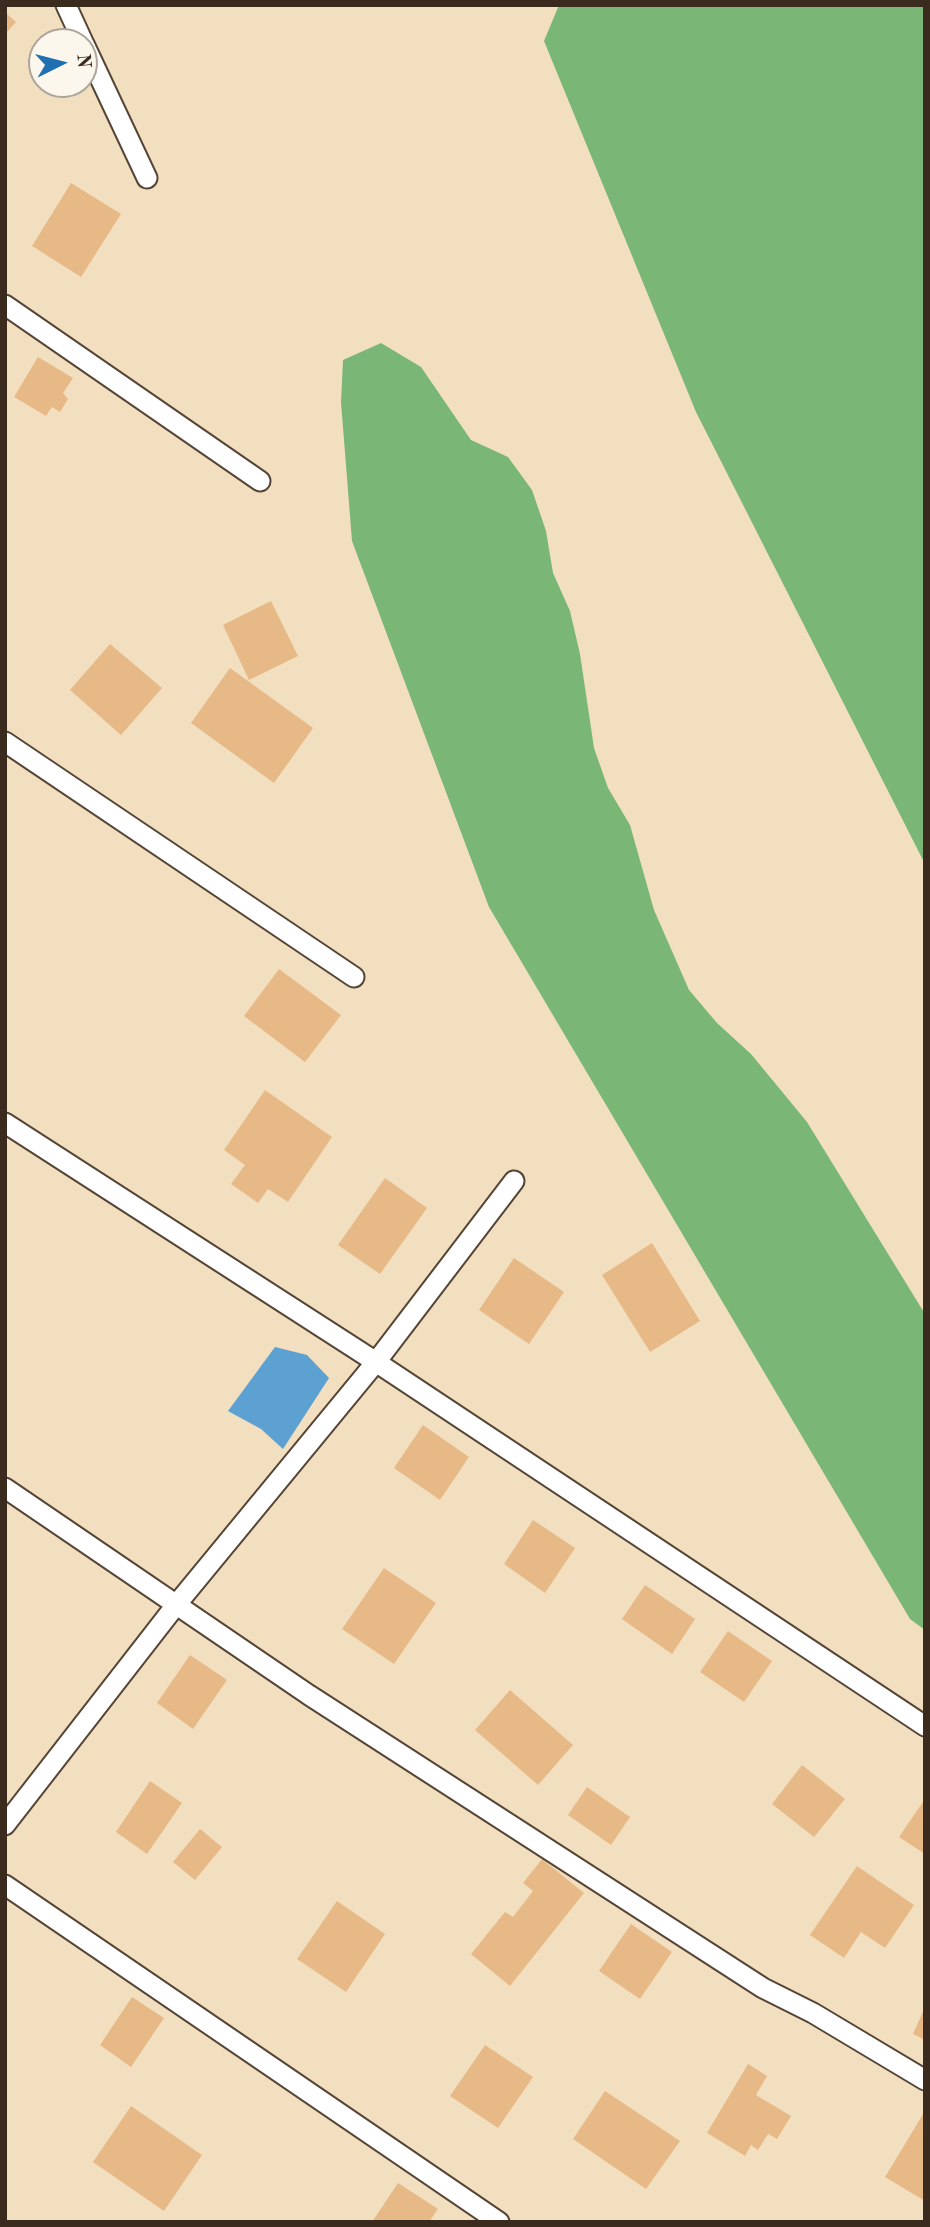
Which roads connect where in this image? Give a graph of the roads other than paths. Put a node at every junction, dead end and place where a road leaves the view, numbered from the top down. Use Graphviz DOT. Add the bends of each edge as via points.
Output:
graph roads {
  1 [pos="66,5"];
  2 [pos="77,28"];
  3 [pos="98,73"];
  4 [pos="147,178"];
  5 [pos="5,305"];
  6 [pos="260,481"];
  7 [pos="5,742"];
  8 [pos="354,977"];
  9 [pos="5,1123"];
  10 [pos="513,1181"];
  11 [pos="376,1362"];
  12 [pos="5,1488"];
  13 [pos="176,1605"];
  14 [pos="925,1726"];
  15 [pos="5,1825"];
  16 [pos="5,1885"];
  17 [pos="925,2080"];
  18 [pos="499,2222"];
  1 -- 2 [label="lane"];
  3 -- 4 [label="lane"];
  5 -- 6 [label="lane"];
  7 -- 8 [label="lane"];
  9 -- 11 [label="lane"];
  10 -- 11 [label="lane"];
  11 -- 13 [label="lane"];
  11 -- 14 [label="lane"];
  12 -- 13 [label="lane"];
  13 -- 15 [label="lane"];
  13 -- 17 [label="lane" via="763,1988 813,2012"];
  16 -- 18 [label="lane"];
}
